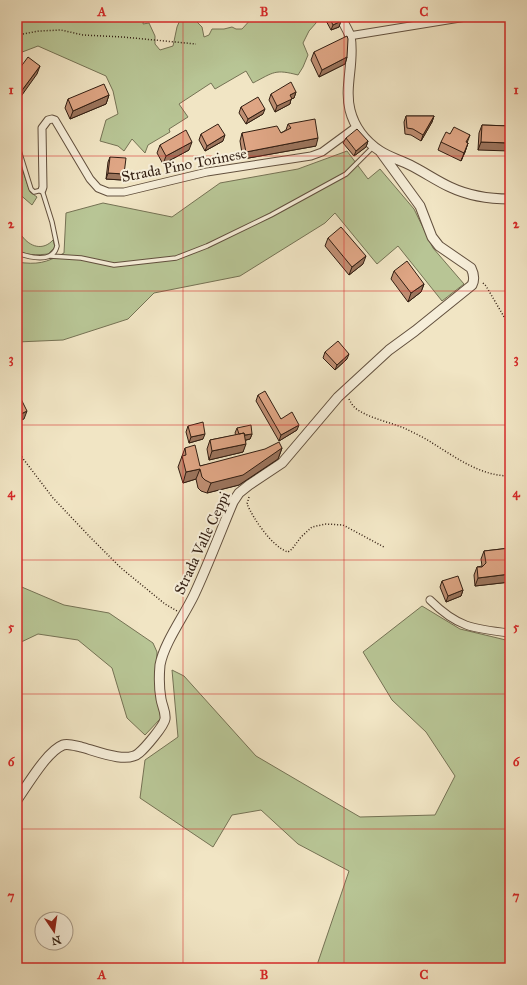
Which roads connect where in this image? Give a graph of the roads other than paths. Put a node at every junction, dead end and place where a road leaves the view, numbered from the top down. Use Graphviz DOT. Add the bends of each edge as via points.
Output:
graph roads {
  1 [pos="340,17"];
  2 [pos="466,17"];
  3 [pos="350,36"];
  4 [pos="356,127"];
  5 [pos="17,144"];
  6 [pos="377,149"];
  7 [pos="42,190"];
  8 [pos="510,199"];
  9 [pos="17,253"];
  10 [pos="50,256"];
  11 [pos="430,600"];
  12 [pos="510,633"];
  13 [pos="17,800"];
  1 -- 3 [label="street"];
  2 -- 3 [label="street"];
  3 -- 4 [label="street" via="350,109"];
  4 -- 6 [label="street"];
  4 -- 7 [label="street, Strada Pino Torinese" via="322,152 311,156 207,172 124,192 108,192 98,188 90,179 52,119 42,128"];
  5 -- 7 [label="lane" via="31,189 34,192"];
  6 -- 8 [label="street" via="451,188 470,195"];
  6 -- 10 [label="lane" via="346,174 270,215 176,258 114,265 81,258"];
  6 -- 13 [label="street, Strada Valle Ceppi" via="420,206 432,236 439,246 471,268 474,272 474,281 469,288 389,350 344,392 282,463 239,493 160,665 161,700 165,713 162,727 133,757 117,757 64,744 52,753"];
  7 -- 10 [label="lane" via="57,246"];
  9 -- 10 [label="lane" via="28,257"];
  11 -- 12 [label="street" via="441,611 470,628"];
}
